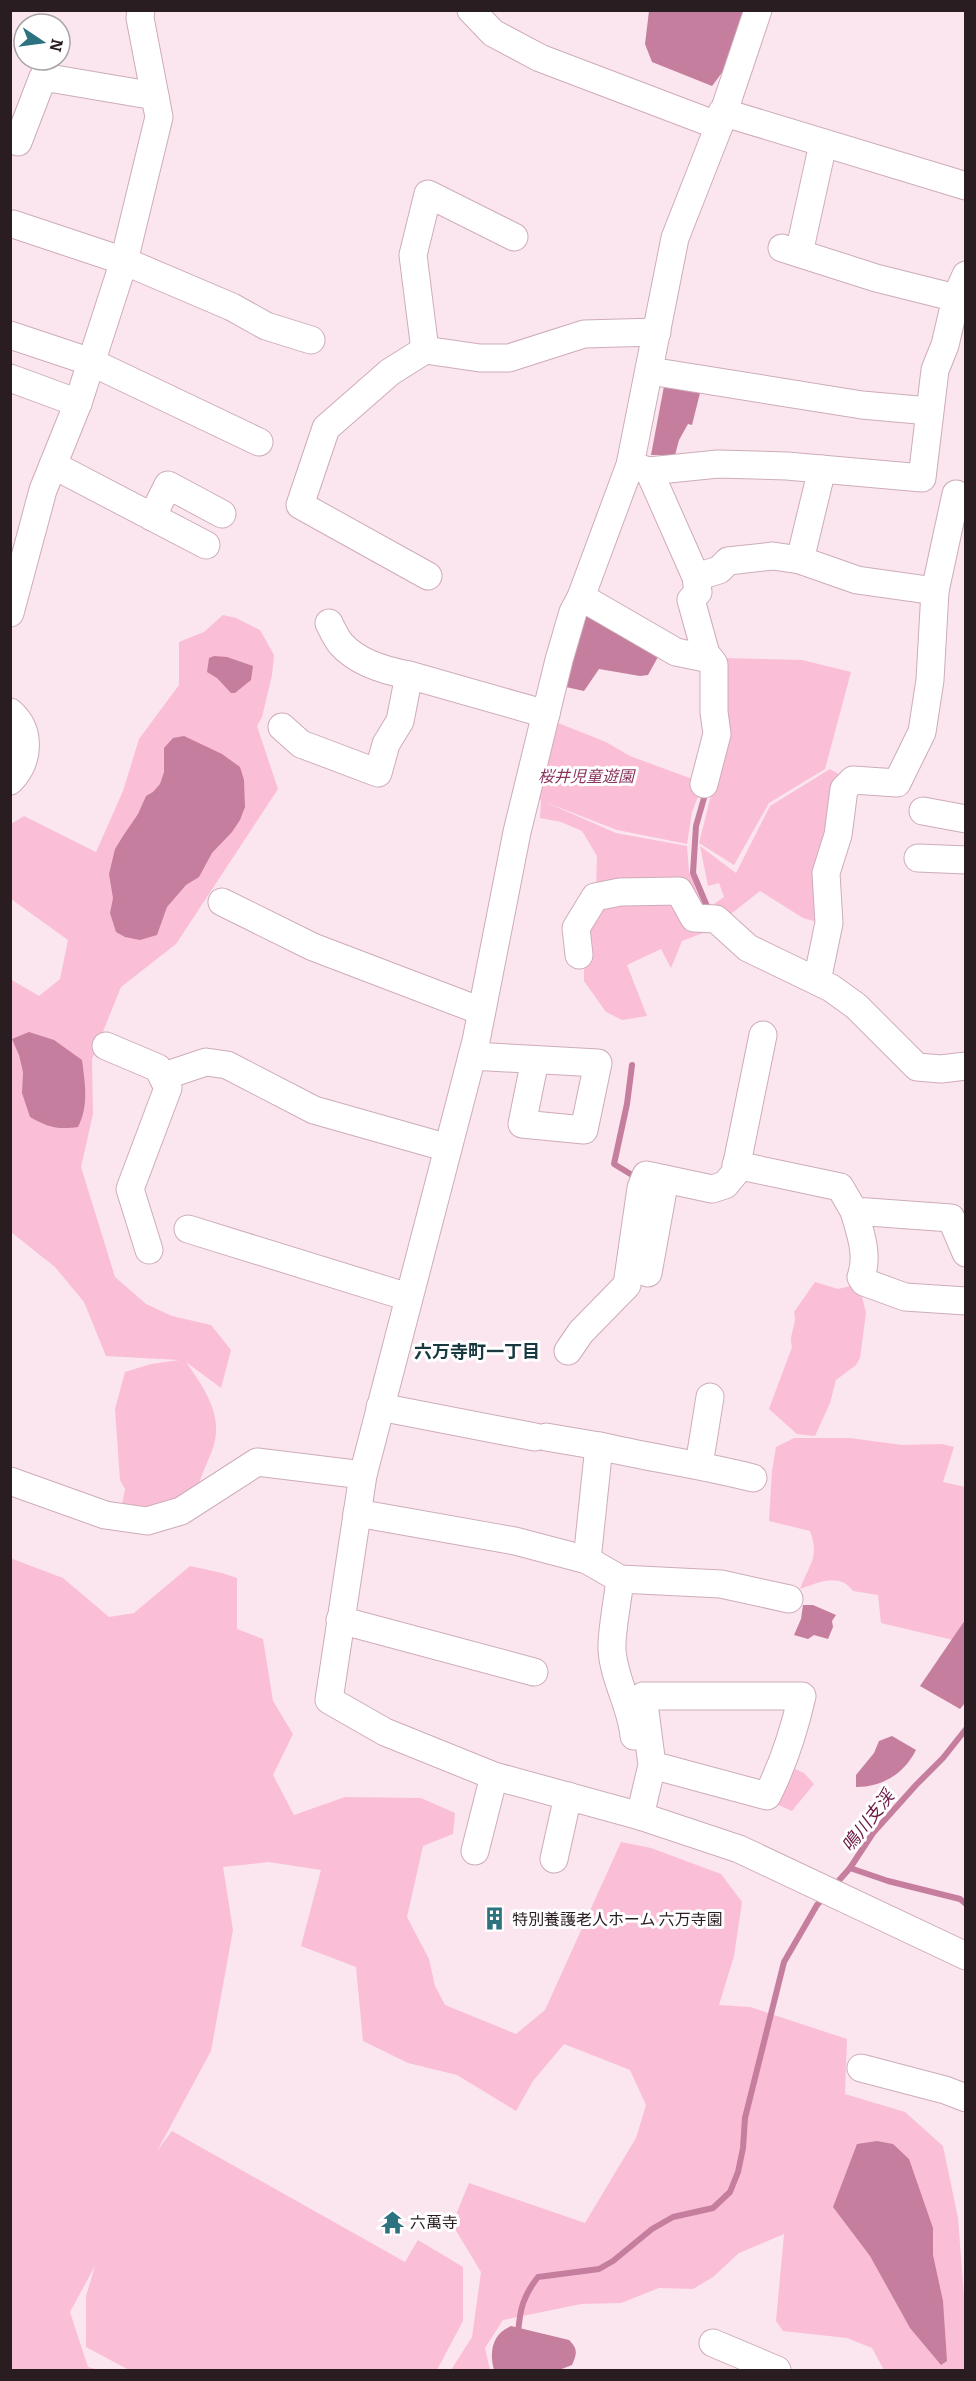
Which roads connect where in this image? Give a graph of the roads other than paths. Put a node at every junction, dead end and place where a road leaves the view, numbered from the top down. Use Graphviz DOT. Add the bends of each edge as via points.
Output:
graph roads {
  1 [pos="141,10"];
  2 [pos="471,10"];
  3 [pos="758,10"];
  4 [pos="155,96"];
  5 [pos="721,119"];
  6 [pos="18,130"];
  7 [pos="823,144"];
  8 [pos="966,186"];
  9 [pos="13,224"];
  10 [pos="514,237"];
  11 [pos="124,261"];
  12 [pos="963,282"];
  13 [pos="657,332"];
  14 [pos="10,335"];
  15 [pos="310,340"];
  16 [pos="424,350"];
  17 [pos="92,362"];
  18 [pos="650,371"];
  19 [pos="10,378"];
  20 [pos="78,404"];
  21 [pos="929,411"];
  22 [pos="259,442"];
  23 [pos="53,465"];
  24 [pos="639,468"];
  25 [pos="822,469"];
  26 [pos="922,478"];
  27 [pos="961,495"];
  28 [pos="222,514"];
  29 [pos="152,517"];
  30 [pos="206,545"];
  31 [pos="800,560"];
  32 [pos="428,576"];
  33 [pos="696,577"];
  34 [pos="935,591"];
  35 [pos="581,597"];
  36 [pos="10,613"];
  37 [pos="329,623"];
  38 [pos="710,659"];
  39 [pos="409,675"];
  40 [pos="10,712"];
  41 [pos="546,714"];
  42 [pos="282,727"];
  43 [pos="10,782"];
  44 [pos="704,784"];
  45 [pos="923,812"];
  46 [pos="966,819"];
  47 [pos="918,858"];
  48 [pos="966,860"];
  49 [pos="222,902"];
  50 [pos="579,955"];
  51 [pos="817,981"];
  52 [pos="482,1011"];
  53 [pos="763,1035"];
  54 [pos="106,1046"];
  55 [pos="472,1056"];
  56 [pos="535,1060"];
  57 [pos="966,1066"];
  58 [pos="164,1076"];
  59 [pos="448,1148"];
  60 [pos="736,1166"];
  61 [pos="854,1211"];
  62 [pos="188,1229"];
  63 [pos="149,1250"];
  64 [pos="966,1253"];
  65 [pos="408,1297"];
  66 [pos="966,1301"];
  67 [pos="568,1351"];
  68 [pos="710,1397"];
  69 [pos="380,1407"];
  70 [pos="599,1446"];
  71 [pos="699,1465"];
  72 [pos="363,1474"];
  73 [pos="753,1478"];
  74 [pos="10,1481"];
  75 [pos="357,1513"];
  76 [pos="587,1560"];
  77 [pos="620,1580"];
  78 [pos="789,1599"];
  79 [pos="340,1620"];
  80 [pos="534,1672"];
  81 [pos="652,1766"];
  82 [pos="494,1776"];
  83 [pos="568,1796"];
  84 [pos="632,1814"];
  85 [pos="475,1851"];
  86 [pos="554,1859"];
  87 [pos="966,1956"];
  88 [pos="861,2068"];
  89 [pos="966,2098"];
  90 [pos="713,2343"];
  91 [pos="777,2370"];
  1 -- 4 [label="street"];
  2 -- 5 [label="street" via="493,33 540,58"];
  3 -- 5 [label="street"];
  4 -- 6 [label="street" via="43,77"];
  4 -- 11 [label="street" via="159,117"];
  5 -- 7 [label="street"];
  5 -- 13 [label="street" via="675,238"];
  7 -- 8 [label="street"];
  7 -- 12 [label="street" via="791,251 876,278"];
  9 -- 11 [label="street"];
  10 -- 16 [label="street" via="428,194 413,255"];
  11 -- 15 [label="street" via="232,307 266,326"];
  11 -- 17 [label="street"];
  12 -- 21 [label="street" via="935,370"];
  13 -- 16 [label="street" via="584,334 509,358"];
  13 -- 18 [label="street"];
  14 -- 17 [label="street"];
  16 -- 32 [label="street" via="390,372 326,428 300,505"];
  17 -- 20 [label="street"];
  17 -- 22 [label="street"];
  18 -- 21 [label="street" via="862,405"];
  18 -- 24 [label="street"];
  19 -- 20 [label="street"];
  20 -- 23 [label="street"];
  21 -- 26 [label="street"];
  23 -- 29 [label="street"];
  23 -- 36 [label="street"];
  24 -- 25 [label="street" via="718,464"];
  24 -- 33 [label="street"];
  24 -- 35 [label="street"];
  25 -- 26 [label="street"];
  25 -- 31 [label="street"];
  26 -- 27 [label="street" via="924,490"];
  27 -- 34 [label="street"];
  28 -- 29 [label="street" via="168,486"];
  29 -- 30 [label="street"];
  31 -- 33 [label="street" via="773,556 728,561 720,570"];
  31 -- 34 [label="street" via="857,580"];
  33 -- 38 [label="street" via="698,592 691,600"];
  34 -- 51 [label="street" via="930,680 922,732 897,783 853,780 844,789 838,835 826,873 829,923"];
  35 -- 38 [label="street" via="676,652"];
  35 -- 41 [label="street" via="564,641"];
  37 -- 39 [label="street" via="340,643 354,655 387,671"];
  38 -- 44 [label="street" via="714,664 717,734"];
  39 -- 41 [label="street"];
  39 -- 42 [label="street" via="399,721 386,744 378,773 301,744"];
  40 -- 43 [label="street" via="19,720 27,744 20,771"];
  41 -- 52 [label="street" via="517,832"];
  45 -- 46 [label="street"];
  47 -- 48 [label="street"];
  49 -- 52 [label="street" via="313,947"];
  50 -- 51 [label="street" via="576,928 595,897 620,892 679,891 694,918 707,919 748,948"];
  51 -- 57 [label="street" via="856,1006 917,1067"];
  52 -- 55 [label="street"];
  53 -- 60 [label="street"];
  54 -- 58 [label="street" via="158,1068"];
  55 -- 56 [label="street"];
  55 -- 59 [label="street"];
  58 -- 59 [label="street" via="206,1062 228,1065 314,1110"];
  58 -- 63 [label="street" via="168,1089 130,1189"];
  59 -- 65 [label="street"];
  60 -- 61 [label="street" via="840,1187"];
  60 -- 67 [label="street" via="724,1185 712,1189 646,1175 627,1285"];
  61 -- 64 [label="street" via="951,1218"];
  61 -- 66 [label="street" via="863,1244 864,1282 905,1297"];
  62 -- 65 [label="street"];
  65 -- 69 [label="street"];
  68 -- 71 [label="street"];
  69 -- 70 [label="street"];
  69 -- 72 [label="street"];
  70 -- 71 [label="street"];
  70 -- 76 [label="street"];
  71 -- 73 [label="street"];
  72 -- 74 [label="street" via="257,1461 181,1511 147,1521 105,1515"];
  72 -- 75 [label="street"];
  75 -- 76 [label="street" via="515,1541"];
  75 -- 79 [label="street"];
  76 -- 77 [label="street"];
  77 -- 78 [label="street" via="721,1584"];
  77 -- 84 [label="street" via="612,1649 633,1725 636,1758"];
  79 -- 80 [label="street"];
  79 -- 82 [label="street" via="329,1700 385,1732"];
  81 -- 81 [label="street" via="643,1696 802,1696 784,1761 767,1796"];
  81 -- 84 [label="street"];
  82 -- 83 [label="street"];
  82 -- 85 [label="street"];
  83 -- 84 [label="street"];
  83 -- 86 [label="street"];
  84 -- 87 [label="street" via="739,1849"];
  88 -- 89 [label="street"];
  90 -- 91 [label="street"];
}
